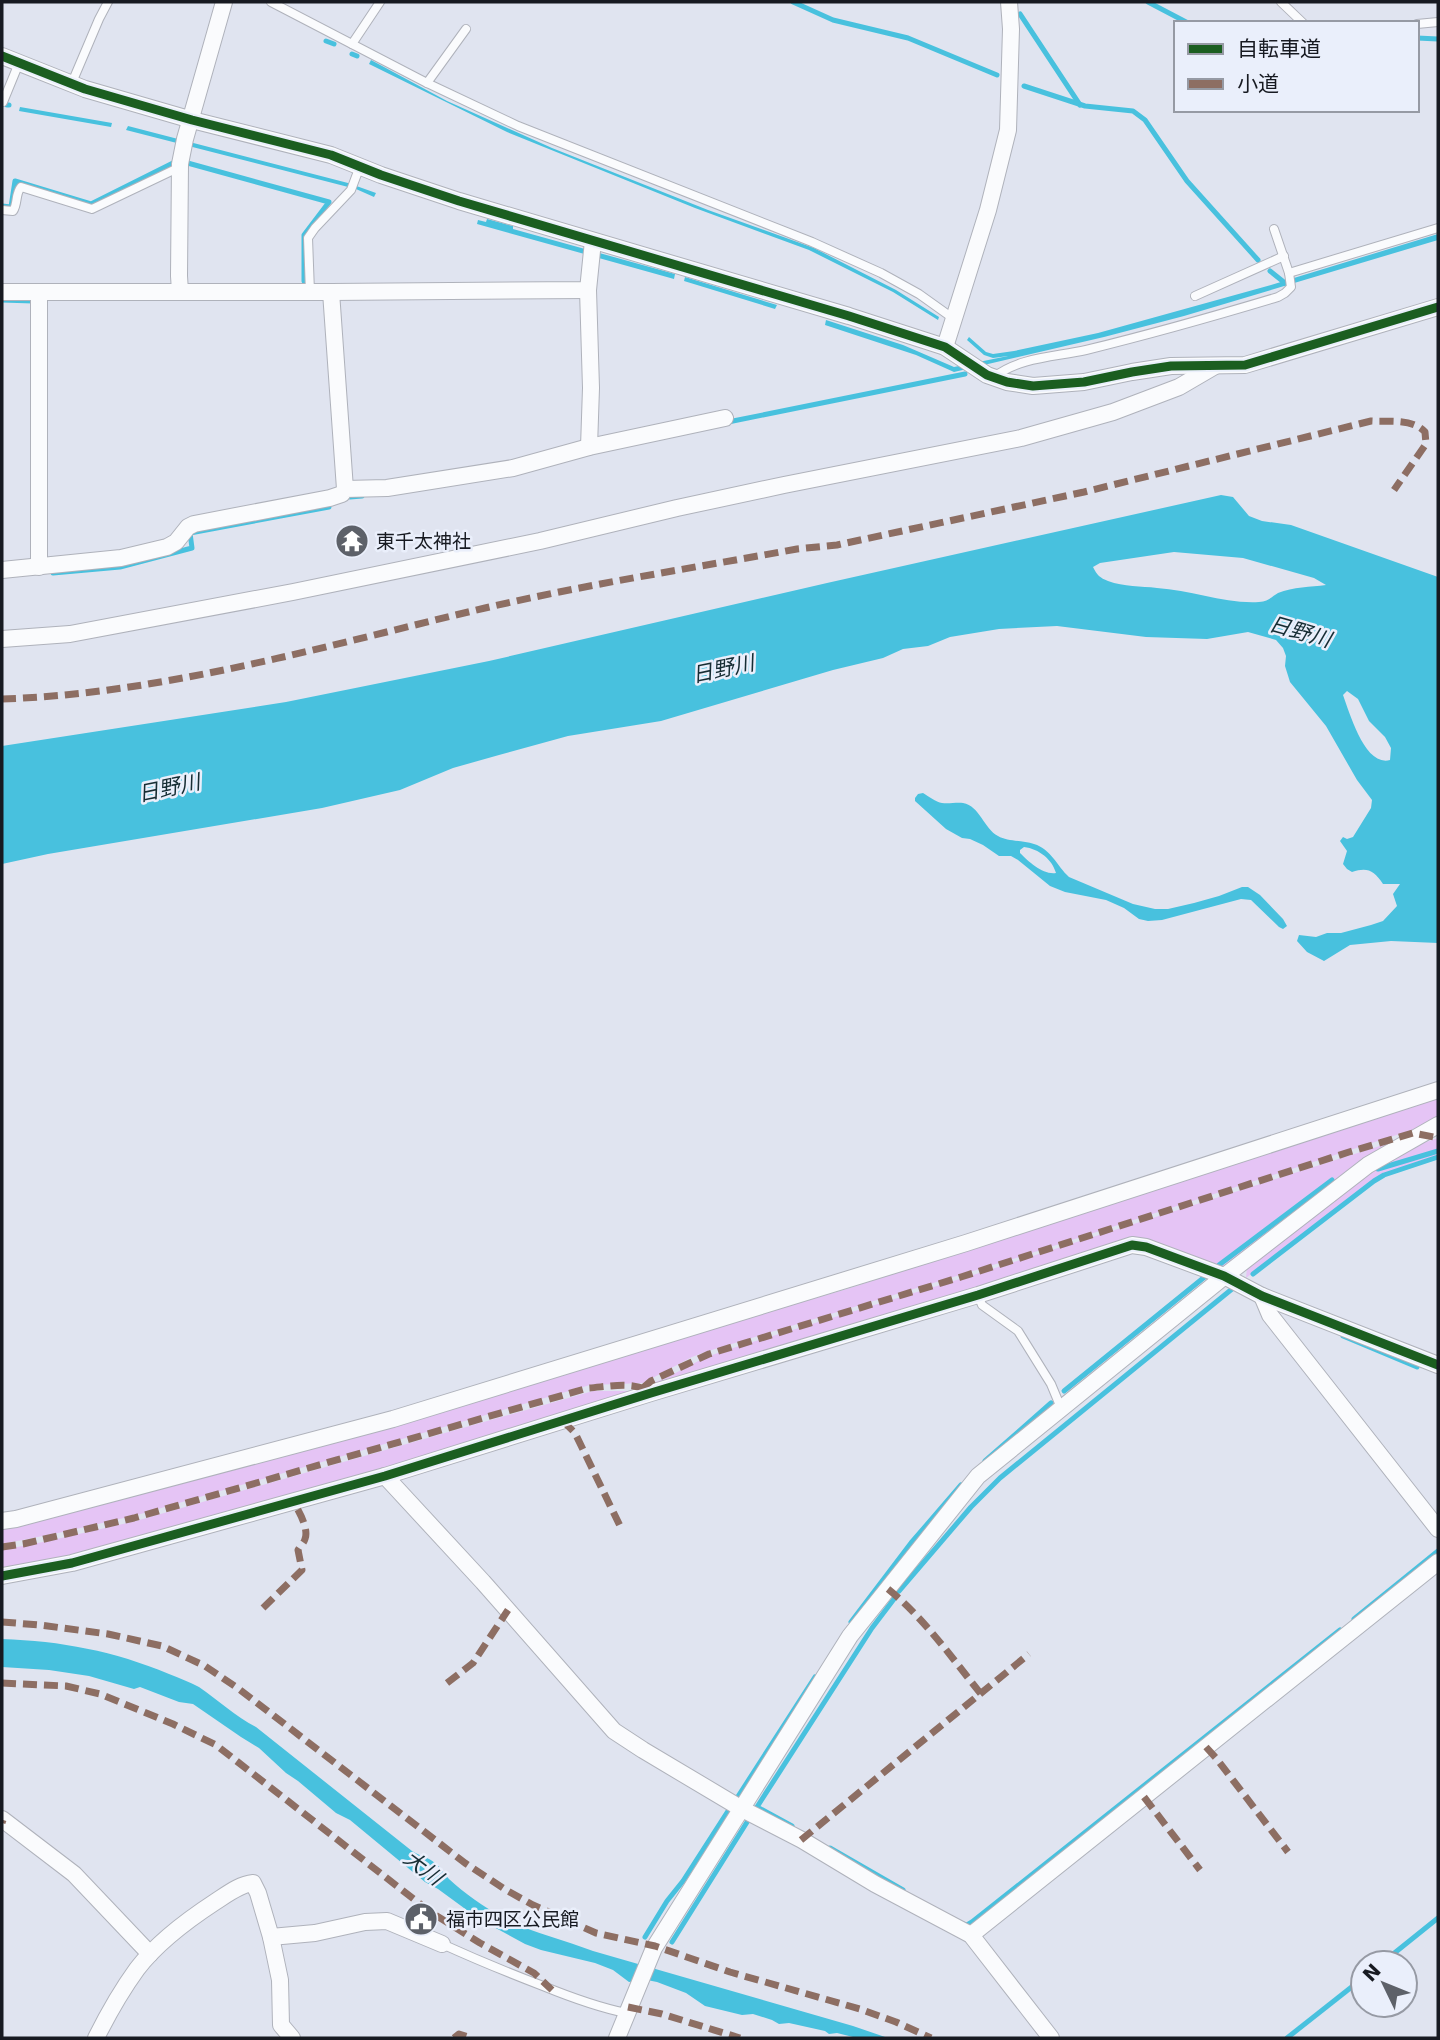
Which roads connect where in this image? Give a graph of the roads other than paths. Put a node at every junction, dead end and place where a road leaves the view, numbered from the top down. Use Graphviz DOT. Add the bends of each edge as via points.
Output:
graph roads {
  1 [pos="108,2"];
  2 [pos="224,2"];
  3 [pos="271,2"];
  4 [pos="380,2"];
  5 [pos="1009,2"];
  6 [pos="1281,2"];
  7 [pos="1301,21"];
  8 [pos="1438,22"];
  9 [pos="1419,24"];
  10 [pos="466,29"];
  11 [pos="352,44"];
  12 [pos="2,56"];
  13 [pos="19,63"];
  14 [pos="428,83"];
  15 [pos="71,85"];
  16 [pos="3,102"];
  17 [pos="191,120"];
  18 [pos="360,166"];
  19 [pos="180,167"];
  20 [pos="2,210"];
  21 [pos="1438,228"];
  22 [pos="1274,229"];
  23 [pos="592,249"];
  24 [pos="1284,256"];
  25 [pos="1289,273"];
  26 [pos="589,290"];
  27 [pos="180,291"];
  28 [pos="2,292"];
  29 [pos="39,292"];
  30 [pos="310,292"];
  31 [pos="331,292"];
  32 [pos="1195,296"];
  33 [pos="1438,307"];
  34 [pos="954,318"];
  35 [pos="945,347"];
  36 [pos="1216,366"];
  37 [pos="994,377"];
  38 [pos="726,418"];
  39 [pos="589,447"];
  40 [pos="345,489"];
  41 [pos="39,567"];
  42 [pos="2,570"];
  43 [pos="2,639"];
  44 [pos="1438,1090"];
  45 [pos="1438,1125"];
  46 [pos="1224,1276"];
  47 [pos="978,1295"];
  48 [pos="1262,1296"];
  49 [pos="1438,1364"];
  50 [pos="1062,1408"];
  51 [pos="386,1476"];
  52 [pos="2,1521"];
  53 [pos="1438,1529"];
  54 [pos="1438,1562"];
  55 [pos="2,1576"];
  56 [pos="742,1809"];
  57 [pos="2,1819"];
  58 [pos="971,1935"];
  59 [pos="271,1937"];
  60 [pos="442,1944"];
  61 [pos="150,1954"];
  62 [pos="628,2008"];
  63 [pos="96,2038"];
  64 [pos="292,2038"];
  65 [pos="617,2038"];
  66 [pos="1051,2038"];
  1 -- 15 [label="lane"];
  2 -- 17 [label="street"];
  3 -- 11 [label="lane"];
  4 -- 11 [label="lane"];
  5 -- 34 [label="street" via="1008,130"];
  6 -- 7 [label="lane"];
  8 -- 9 [label="lane"];
  10 -- 14 [label="lane"];
  11 -- 14 [label="lane"];
  12 -- 13 [label="street"];
  13 -- 15 [label="street"];
  13 -- 16 [label="lane"];
  14 -- 34 [label="lane" via="518,127 812,242 881,273"];
  15 -- 17 [label="street"];
  17 -- 18 [label="street"];
  17 -- 19 [label="street"];
  18 -- 23 [label="street"];
  18 -- 30 [label="lane" via="353,186 308,238"];
  19 -- 20 [label="lane" via="92,209 21,187 13,211"];
  19 -- 27 [label="street"];
  21 -- 25 [label="lane"];
  22 -- 24 [label="lane"];
  23 -- 26 [label="street"];
  23 -- 35 [label="street" via="849,316"];
  24 -- 25 [label="lane"];
  24 -- 32 [label="lane"];
  25 -- 37 [label="lane" via="1290,287 1278,297 1083,351 1014,364"];
  26 -- 31 [label="street"];
  26 -- 39 [label="street"];
  27 -- 29 [label="street"];
  27 -- 30 [label="street"];
  28 -- 29 [label="street"];
  29 -- 41 [label="street"];
  30 -- 31 [label="street"];
  31 -- 40 [label="street"];
  33 -- 36 [label="street" via="1245,365"];
  34 -- 35 [label="street"];
  35 -- 37 [label="street"];
  36 -- 37 [label="street" via="1171,366 1033,386"];
  36 -- 43 [label="street" via="1179,387 1113,412 1021,438 293,593 70,634"];
  38 -- 39 [label="street"];
  39 -- 40 [label="street" via="513,468 387,488"];
  40 -- 41 [label="street" via="330,498 194,524 167,547 121,558"];
  41 -- 42 [label="street"];
  44 -- 52 [label="street" via="966,1243 393,1419"];
  45 -- 46 [label="street" via="1368,1165"];
  46 -- 47 [label="street" via="1132,1245"];
  46 -- 48 [label="street"];
  46 -- 50 [label="street"];
  47 -- 50 [label="lane" via="982,1305 1017,1331"];
  47 -- 51 [label="street"];
  48 -- 49 [label="street"];
  48 -- 53 [label="street" via="1270,1315"];
  50 -- 56 [label="street" via="978,1476 865,1617"];
  51 -- 55 [label="street" via="72,1563"];
  51 -- 56 [label="street" via="614,1731"];
  54 -- 58 [label="street"];
  56 -- 58 [label="street"];
  56 -- 62 [label="street" via="654,1948"];
  57 -- 61 [label="street" via="74,1874"];
  58 -- 66 [label="street"];
  59 -- 60 [label="street" via="387,1921"];
  59 -- 61 [label="street" via="253,1883 202,1910"];
  59 -- 64 [label="street" via="280,1980 281,2025"];
  60 -- 62 [label="lane" via="603,2008"];
  61 -- 63 [label="street" via="122,1991"];
  62 -- 65 [label="street"];
}
